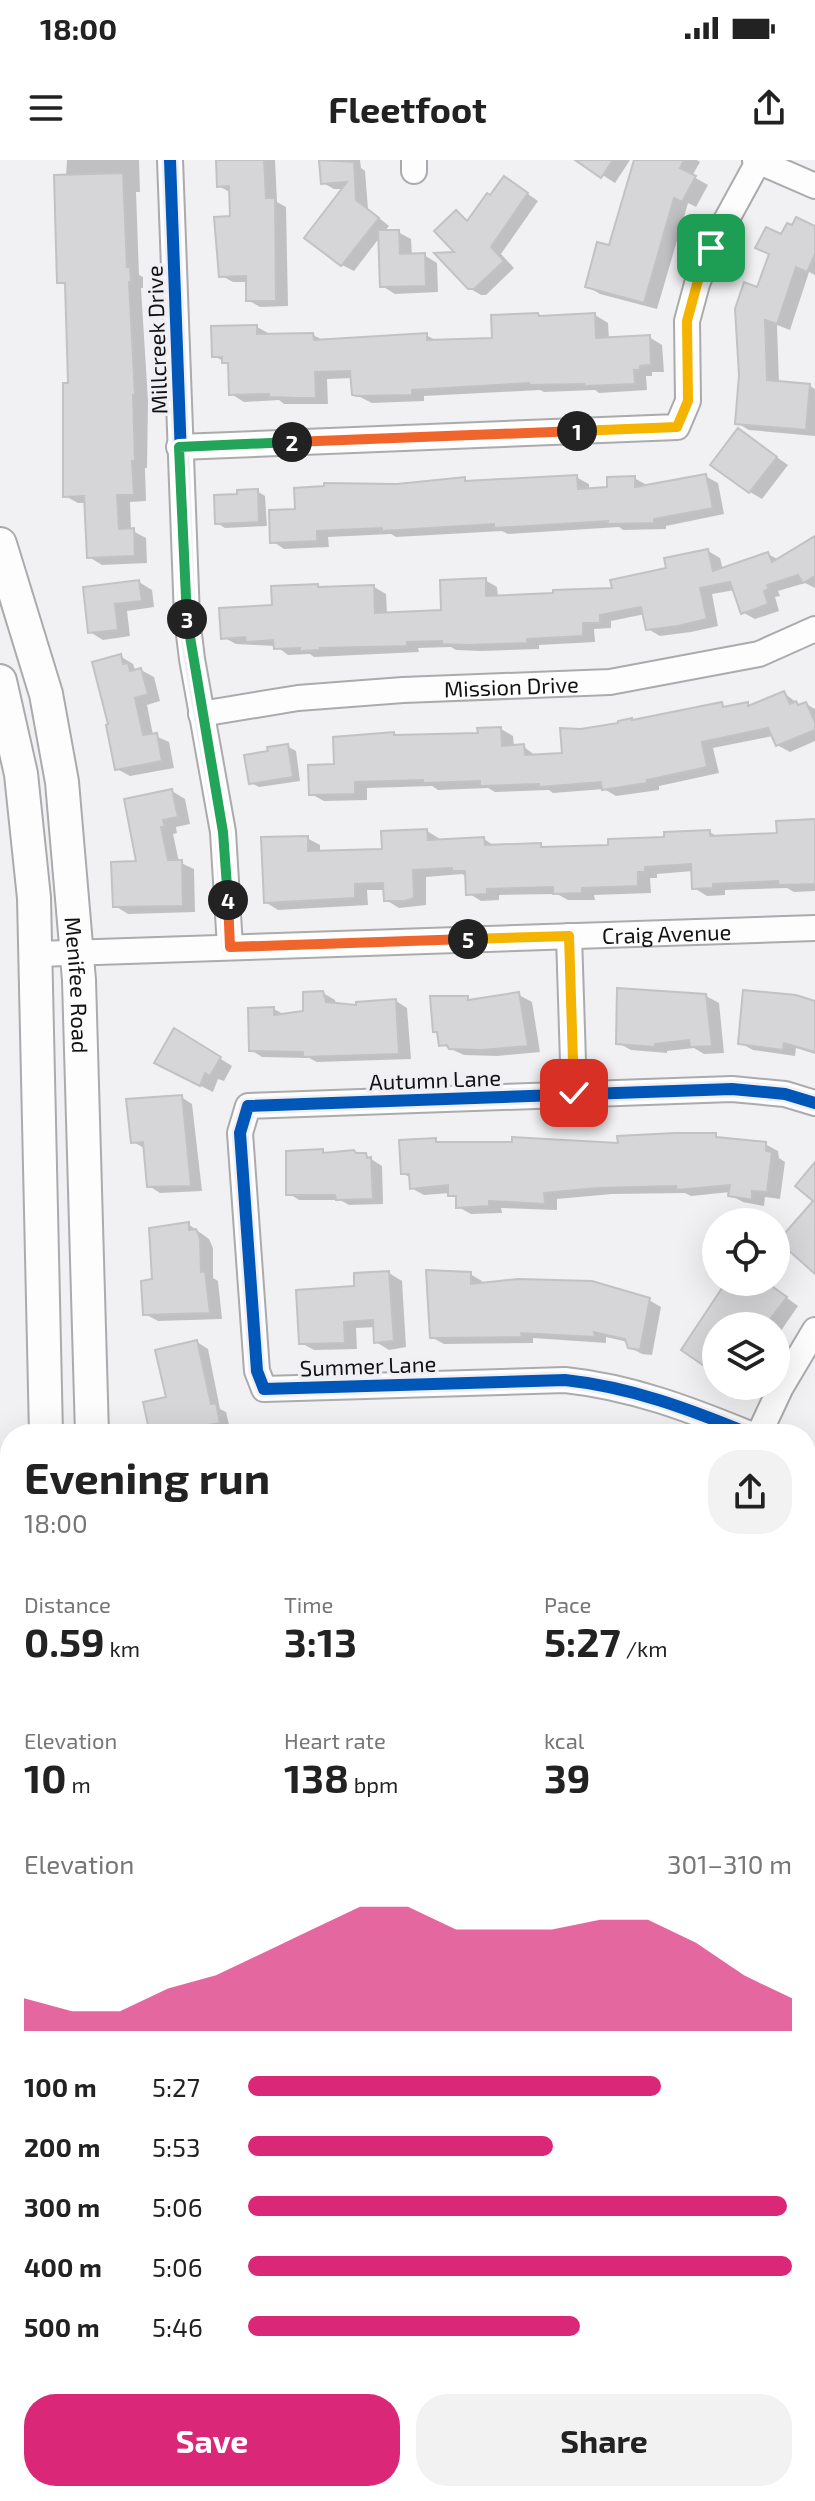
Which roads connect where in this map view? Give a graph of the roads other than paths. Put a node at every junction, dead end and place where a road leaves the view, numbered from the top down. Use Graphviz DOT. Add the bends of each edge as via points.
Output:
graph roads {
  1 [pos="170,160"];
  2 [pos="757,161"];
  3 [pos="815,186"];
  4 [pos="179,447"];
  5 [pos="0,544"];
  6 [pos="815,629"];
  7 [pos="0,681"];
  8 [pos="201,714"];
  9 [pos="815,928"];
  10 [pos="569,936"];
  11 [pos="230,947"];
  12 [pos="77,953"];
  13 [pos="37,954"];
  14 [pos="574,1093"];
  15 [pos="815,1103"];
  16 [pos="248,1106"];
  17 [pos="815,1330"];
  18 [pos="46,1424"];
  19 [pos="92,1424"];
  20 [pos="726,1424"];
  21 [pos="764,1424"];
  1 -- 4 [label="street, Millcreek Drive"];
  2 -- 3 [label="street"];
  2 -- 4 [label="street" via="697,284 687,321 688,401 677,427"];
  4 -- 8 [label="street, Millcreek Drive" via="187,618"];
  5 -- 12 [label="main road, Menifee Road" via="46,694 62,782"];
  6 -- 8 [label="street, Mission Drive" via="759,654 610,682 298,698"];
  7 -- 13 [label="main road, Menifee Road" via="21,774"];
  8 -- 11 [label="street, Millcreek Drive" via="223,832"];
  9 -- 10 [label="street, Craig Avenue"];
  10 -- 11 [label="street, Craig Avenue"];
  10 -- 14 [label="street"];
  11 -- 12 [label="street, Craig Avenue"];
  12 -- 13 [label="street, Craig Avenue"];
  12 -- 19 [label="main road, Menifee Road"];
  13 -- 18 [label="main road, Menifee Road"];
  14 -- 15 [label="street, Autumn Lane" via="732,1089"];
  14 -- 16 [label="street, Autumn Lane"];
  16 -- 20 [label="street, Summer Lane" via="240,1133 257,1371 264,1389 565,1380 642,1394"];
  17 -- 21 [label="street"];
}
